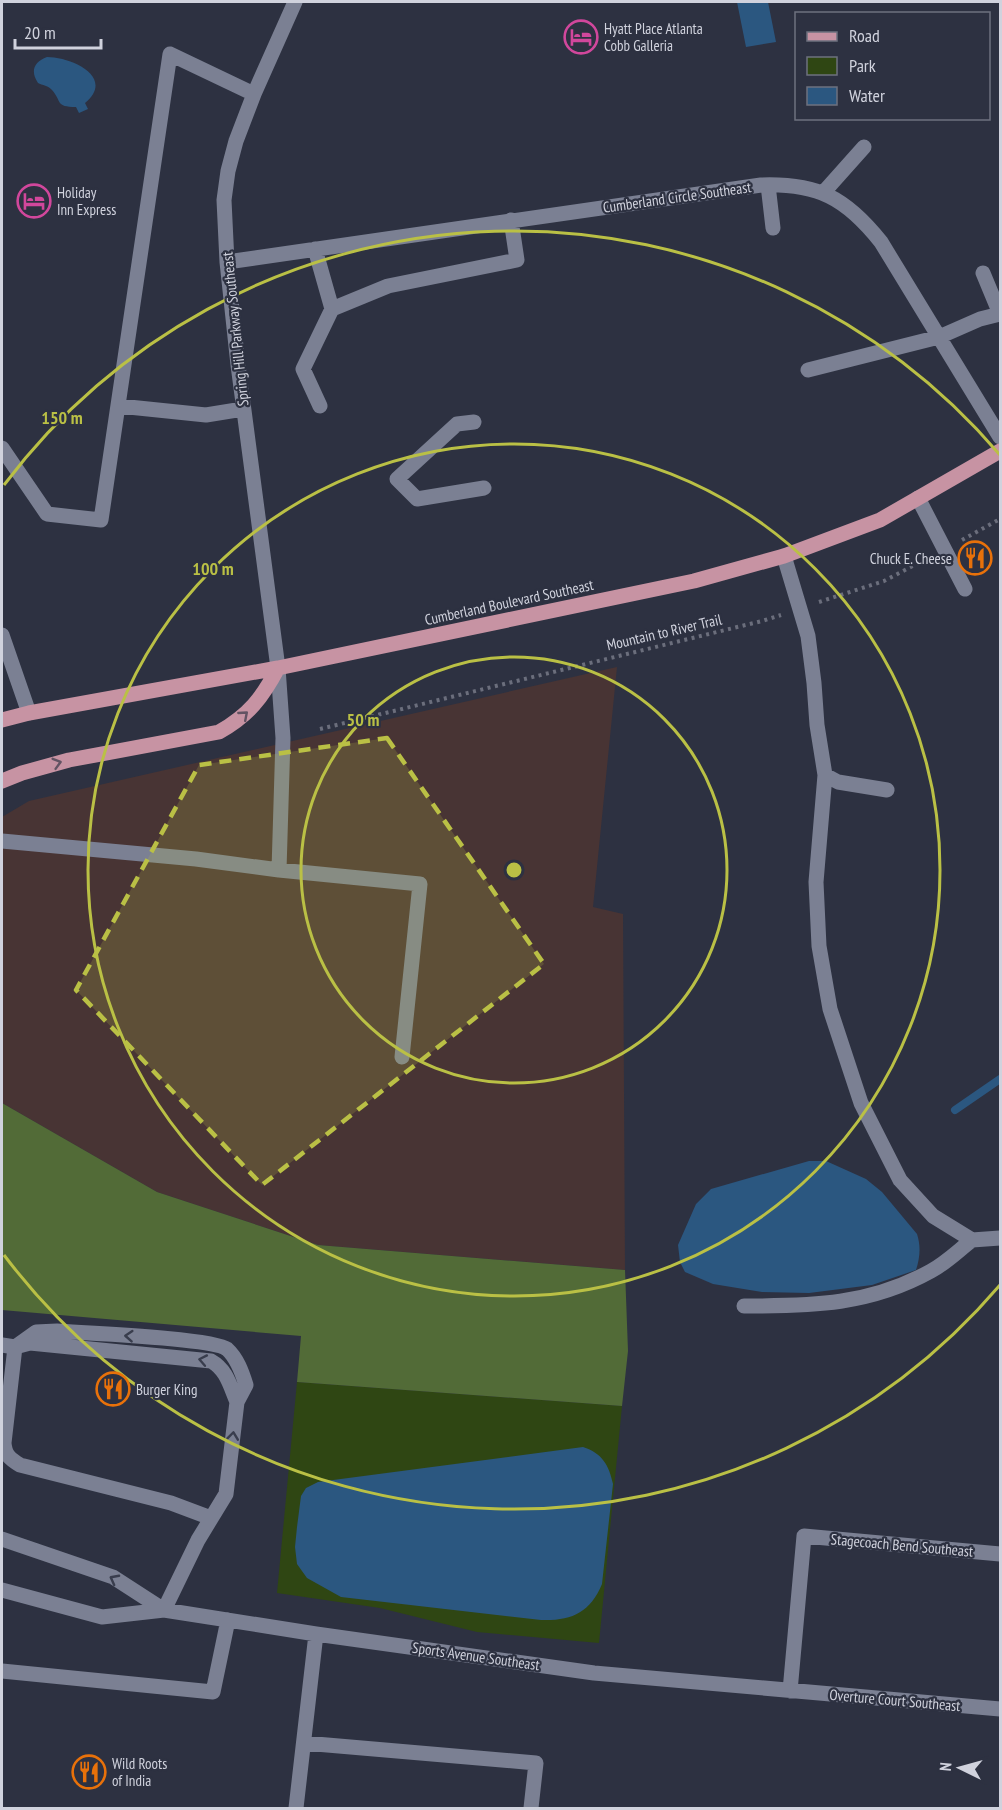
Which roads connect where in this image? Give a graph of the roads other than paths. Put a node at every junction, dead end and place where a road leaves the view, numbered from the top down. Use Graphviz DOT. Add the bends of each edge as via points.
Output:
graph roads {
  1 [pos="295,2"];
  2 [pos="254,94"];
  3 [pos="864,147"];
  4 [pos="768,184"];
  5 [pos="823,193"];
  6 [pos="511,220"];
  7 [pos="773,228"];
  8 [pos="315,249"];
  9 [pos="227,261"];
  10 [pos="983,273"];
  11 [pos="332,309"];
  12 [pos="1000,314"];
  13 [pos="939,337"];
  14 [pos="808,370"];
  15 [pos="119,406"];
  16 [pos="320,406"];
  17 [pos="243,409"];
  18 [pos="474,422"];
  19 [pos="1000,437"];
  20 [pos="2,448"];
  21 [pos="1000,451"];
  22 [pos="484,488"];
  23 [pos="918,498"];
  24 [pos="784,556"];
  25 [pos="965,588"];
  26 [pos="2,635"];
  27 [pos="278,668"];
  28 [pos="29,713"];
  29 [pos="2,720"];
  30 [pos="825,775"];
  31 [pos="2,781"];
  32 [pos="887,790"];
  33 [pos="2,841"];
  34 [pos="279,870"];
  35 [pos="402,1057"];
  36 [pos="1000,1238"];
  37 [pos="972,1240"];
  38 [pos="744,1306"];
  39 [pos="8,1346"];
  40 [pos="211,1518"];
  41 [pos="2,1539"];
  42 [pos="1000,1554"];
  43 [pos="2,1590"];
  44 [pos="164,1611"];
  45 [pos="228,1620"];
  46 [pos="316,1634"];
  47 [pos="2,1671"];
  48 [pos="790,1691"];
  49 [pos="1000,1709"];
  50 [pos="304,1743"];
  51 [pos="296,1809"];
  52 [pos="531,1809"];
  1 -- 2 [label="street, Spring Hill Parkway Southeast"];
  2 -- 9 [label="street, Spring Hill Parkway Southeast" via="228,171"];
  2 -- 15 [label="street" via="170,54"];
  3 -- 5 [label="street"];
  4 -- 5 [label="street, Cumberland Circle Southeast" via="802,186"];
  4 -- 6 [label="street, Cumberland Circle Southeast"];
  4 -- 7 [label="street"];
  5 -- 13 [label="street, Cumberland Circle Southeast" via="843,204 870,228"];
  6 -- 8 [label="street, Cumberland Circle Southeast"];
  6 -- 11 [label="street" via="517,260 388,286"];
  8 -- 9 [label="street, Cumberland Circle Southeast"];
  8 -- 11 [label="street"];
  9 -- 17 [label="street, Spring Hill Parkway Southeast"];
  10 -- 12 [label="street"];
  11 -- 16 [label="street" via="303,369"];
  12 -- 13 [label="street"];
  13 -- 14 [label="street"];
  13 -- 19 [label="street, Cumberland Circle Southeast"];
  15 -- 17 [label="street" via="206,415"];
  15 -- 20 [label="street" via="101,520 47,514"];
  17 -- 27 [label="street, Spring Hill Parkway Southeast"];
  18 -- 22 [label="street" via="457,424 397,479 417,499"];
  21 -- 23 [label="main road, Cumberland Boulevard Southeast"];
  23 -- 24 [label="main road, Cumberland Boulevard Southeast" via="880,520"];
  23 -- 25 [label="street"];
  24 -- 27 [label="main road, Cumberland Boulevard Southeast" via="694,581"];
  24 -- 30 [label="street" via="809,648"];
  26 -- 28 [label="street"];
  27 -- 28 [label="main road, Cumberland Boulevard Southeast"];
  31 -- 27 [label="main road, one-way" via="69,760 219,732 252,709"];
  27 -- 34 [label="street, Spring Hill Parkway Southeast" via="283,738"];
  28 -- 29 [label="main road, Cumberland Boulevard Southeast"];
  30 -- 32 [label="street" via="838,782"];
  30 -- 37 [label="street" via="816,882 819,946 830,1009 861,1103 900,1180 933,1216"];
  33 -- 34 [label="street"];
  34 -- 35 [label="street" via="420,884"];
  36 -- 37 [label="street"];
  37 -- 38 [label="street" via="933,1270 859,1299 799,1306"];
  39 -- 40 [label="street" via="4,1443 11,1460 171,1503"];
  40 -- 39 [label="street, one-way" via="226,1494 237,1402 246,1385 239,1365 226,1348 200,1341 57,1331 36,1332"];
  40 -- 44 [label="street"];
  44 -- 41 [label="street, Sports Avenue Southeast, one-way" via="112,1577"];
  42 -- 48 [label="street, Stagecoach Bend Southeast" via="804,1536"];
  43 -- 44 [label="street, Sports Avenue Southeast" via="102,1617"];
  44 -- 45 [label="street, Sports Avenue Southeast"];
  45 -- 46 [label="street, Sports Avenue Southeast"];
  45 -- 47 [label="street" via="213,1692"];
  46 -- 48 [label="street, Sports Avenue Southeast" via="594,1673"];
  46 -- 50 [label="street"];
  48 -- 49 [label="street, Overture Court Southeast"];
  50 -- 51 [label="street"];
  50 -- 52 [label="street" via="536,1763"];
}
